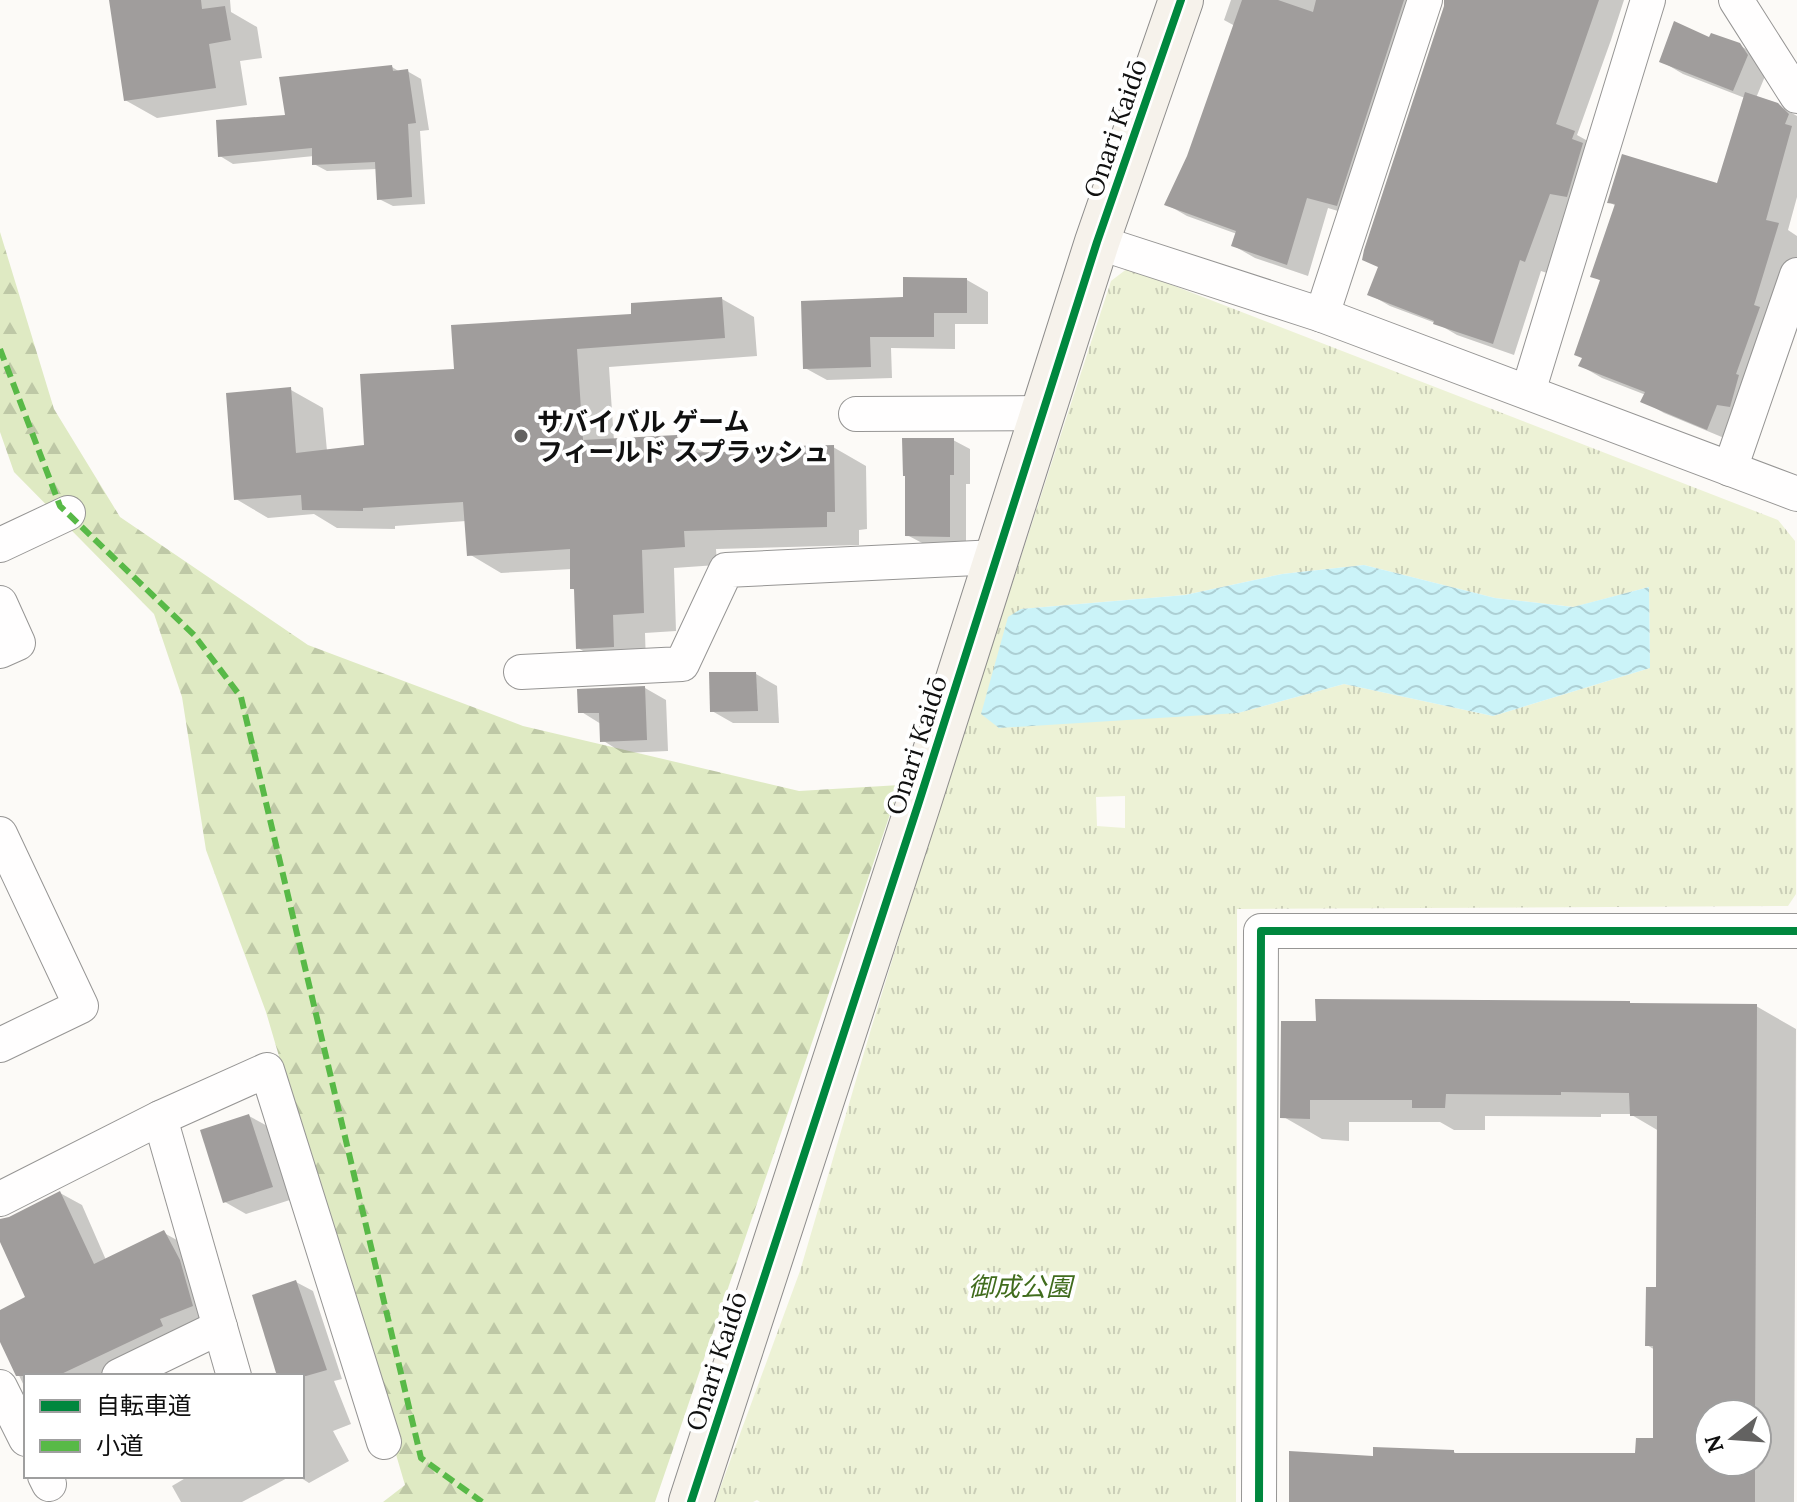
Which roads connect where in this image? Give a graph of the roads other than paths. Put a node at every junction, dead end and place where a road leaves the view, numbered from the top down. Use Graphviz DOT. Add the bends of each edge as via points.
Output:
graph roads {
  1 [pos="1181,0"];
  2 [pos="1425,0"];
  3 [pos="1648,0"];
  4 [pos="1736,0"];
  5 [pos="1797,96"];
  6 [pos="1097,242"];
  7 [pos="1797,275"];
  8 [pos="1322,315"];
  9 [pos="1528,392"];
  10 [pos="1043,413"];
  11 [pos="856,414"];
  12 [pos="1730,469"];
  13 [pos="1797,494"];
  14 [pos="68,513"];
  15 [pos="0,545"];
  16 [pos="997,557"];
  17 [pos="0,603"];
  18 [pos="0,651"];
  19 [pos="521,672"];
  20 [pos="0,834"];
  21 [pos="1797,931"];
  22 [pos="0,1045"];
  23 [pos="160,1118"];
  24 [pos="0,1199"];
  25 [pos="220,1327"];
  26 [pos="123,1374"];
  27 [pos="233,1374"];
  28 [pos="0,1387"];
  29 [pos="24,1428"];
  30 [pos="384,1442"];
  31 [pos="691,1502"];
  32 [pos="1259,1502"];
  1 -- 6 [label="street, Onari Kaidō"];
  2 -- 8 [label="street"];
  3 -- 9 [label="street"];
  4 -- 5 [label="street"];
  6 -- 8 [label="street"];
  6 -- 10 [label="street, Onari Kaidō"];
  7 -- 12 [label="street"];
  8 -- 9 [label="street"];
  9 -- 12 [label="street"];
  10 -- 11 [label="street"];
  10 -- 16 [label="street, Onari Kaidō"];
  12 -- 13 [label="street"];
  14 -- 15 [label="street"];
  16 -- 19 [label="street" via="726,570 682,664"];
  16 -- 31 [label="street, Onari Kaidō"];
  17 -- 18 [label="street" via="18,643"];
  20 -- 22 [label="street" via="81,1006"];
  21 -- 32 [label="street" via="1261,931"];
  23 -- 24 [label="street"];
  23 -- 25 [label="street"];
  23 -- 30 [label="street" via="267,1070"];
  25 -- 26 [label="street"];
  25 -- 27 [label="street"];
  28 -- 29 [label="street"];
}
